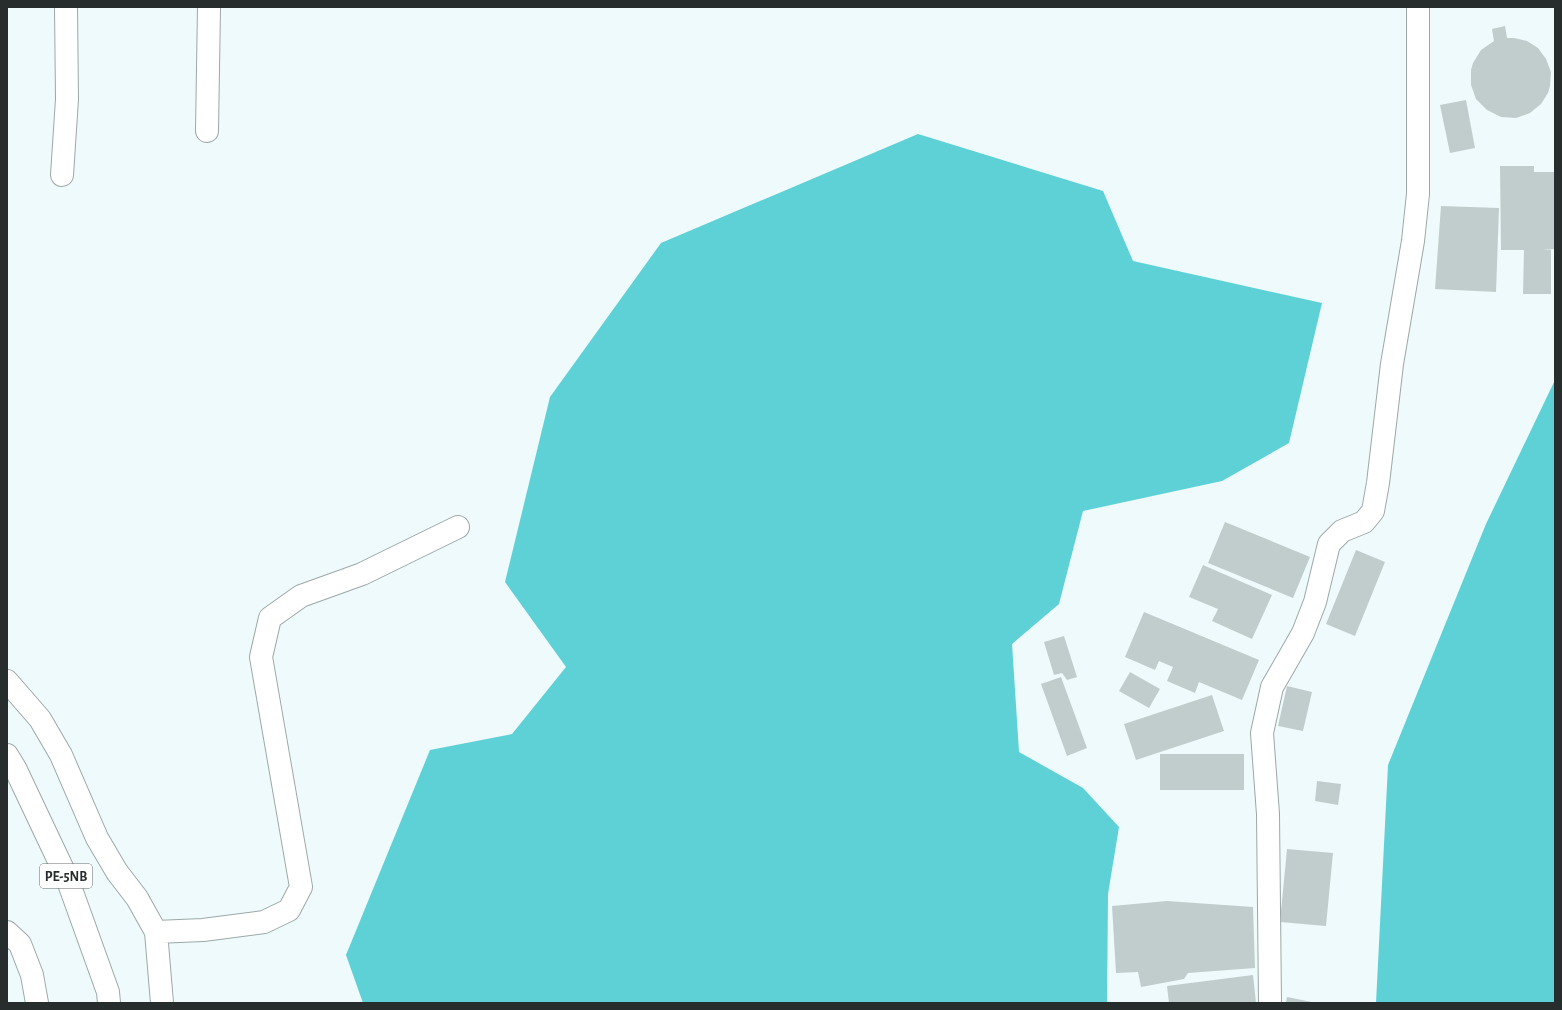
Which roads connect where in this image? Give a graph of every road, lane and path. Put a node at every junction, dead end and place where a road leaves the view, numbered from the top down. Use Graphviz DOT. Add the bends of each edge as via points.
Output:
graph roads {
  1 [pos="66,7"];
  2 [pos="209,7"];
  3 [pos="1418,7"];
  4 [pos="207,131"];
  5 [pos="62,176"];
  6 [pos="458,527"];
  7 [pos="7,681"];
  8 [pos="7,755"];
  9 [pos="7,932"];
  10 [pos="156,932"];
  11 [pos="37,1003"];
  12 [pos="109,1003"];
  13 [pos="162,1003"];
  14 [pos="1270,1003"];
  1 -- 5 [label="main road" via="67,99"];
  2 -- 4 [label="main road"];
  3 -- 14 [label="main road" via="1418,194 1373,511 1364,522 1342,531 1329,544 1303,633 1272,687 1262,733 1268,814"];
  6 -- 10 [label="main road" via="362,574 301,596 270,618 261,657 301,887 289,910 264,922 204,930"];
  7 -- 10 [label="main road" via="40,719 61,755 97,838"];
  8 -- 12 [label="main road, PE-5NB" via="66,878 108,992"];
  9 -- 11 [label="main road" via="20,944 32,975"];
  10 -- 13 [label="main road"];
}
